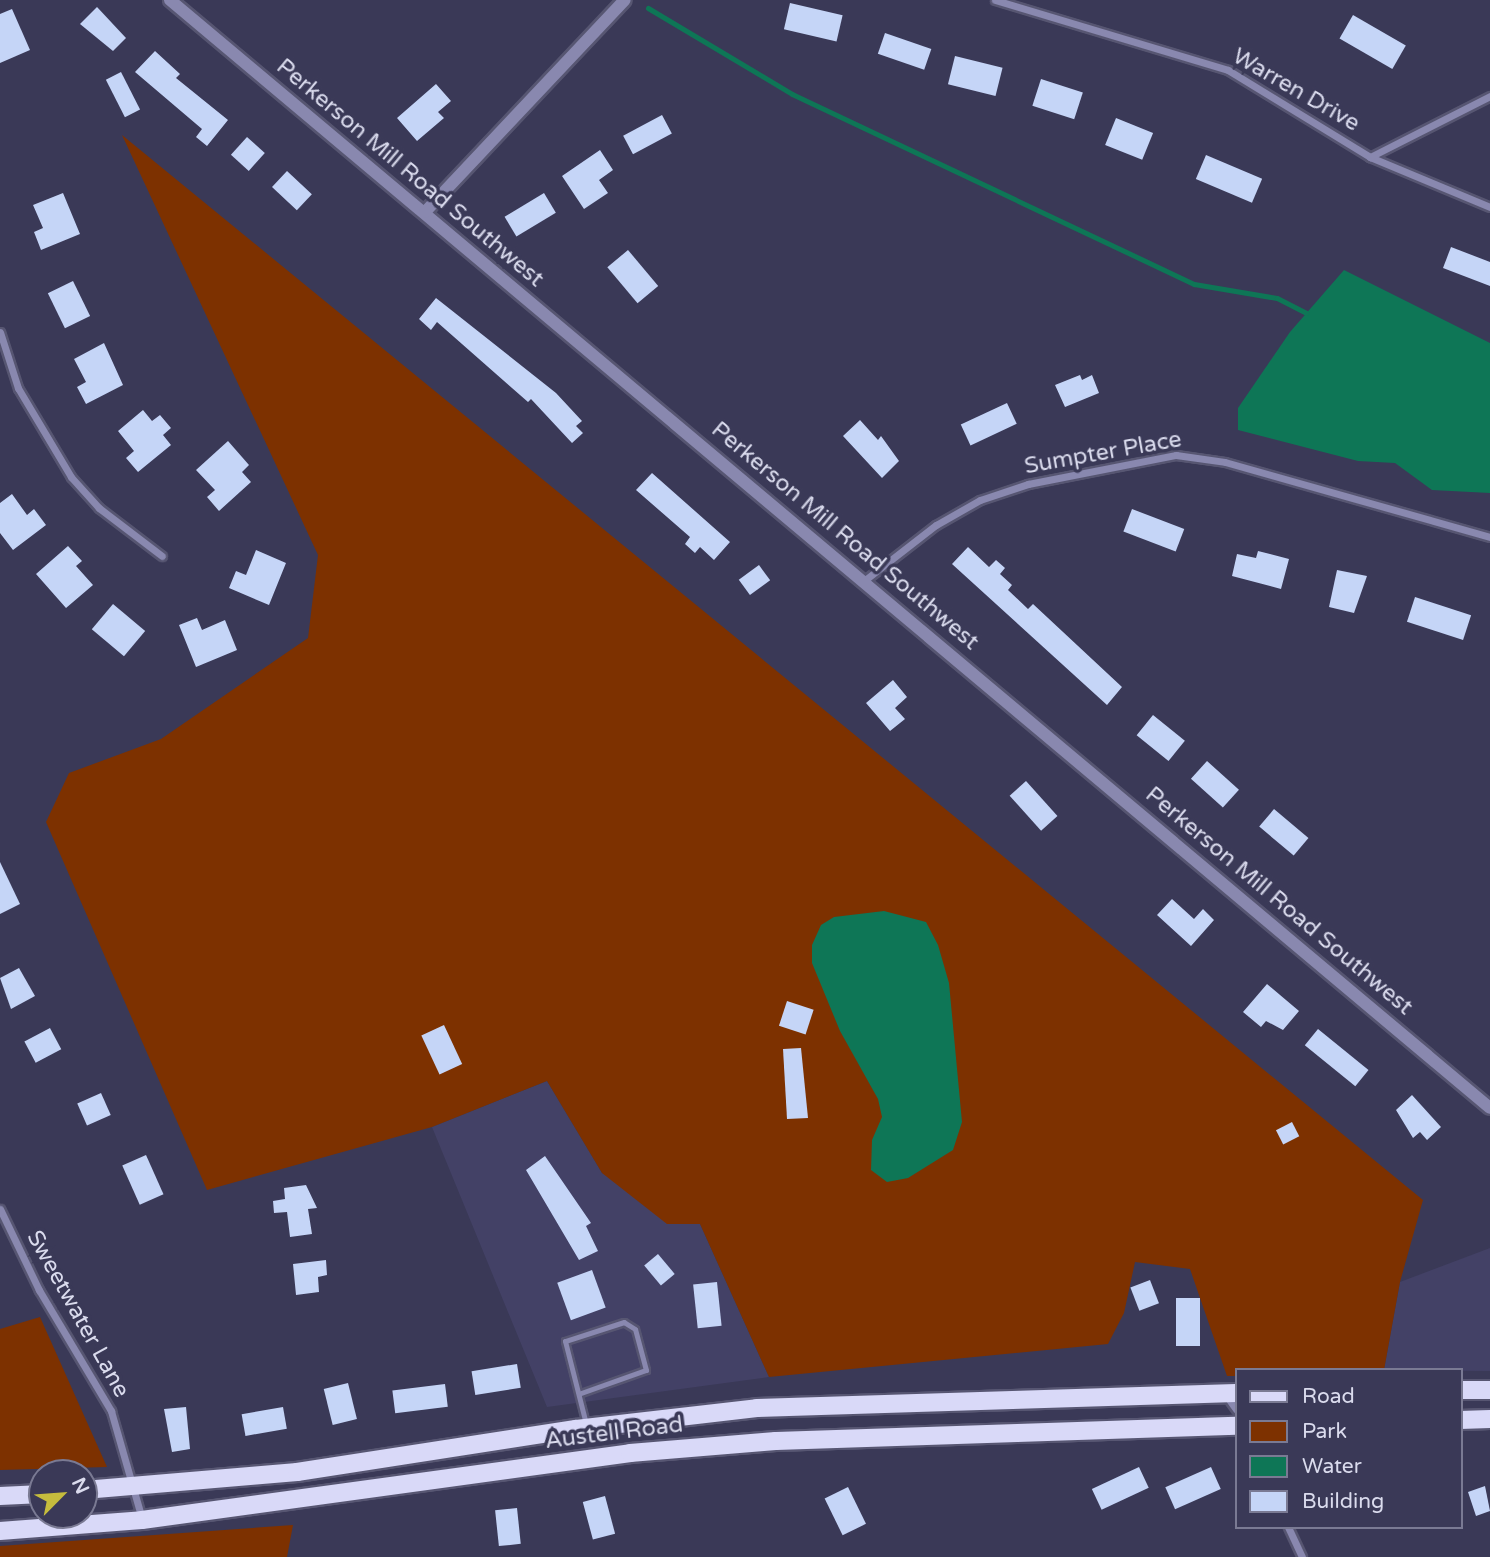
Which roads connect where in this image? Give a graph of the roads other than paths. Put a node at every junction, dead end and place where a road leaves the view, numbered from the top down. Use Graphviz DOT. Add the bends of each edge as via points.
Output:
graph roads {
  1 [pos="170,0"];
  2 [pos="625,0"];
  3 [pos="995,0"];
  4 [pos="1490,96"];
  5 [pos="1370,157"];
  6 [pos="1490,207"];
  7 [pos="425,212"];
  8 [pos="0,332"];
  9 [pos="1490,537"];
  10 [pos="162,556"];
  11 [pos="865,580"];
  12 [pos="1490,1108"];
  13 [pos="0,1209"];
  14 [pos="1462,1390"];
  15 [pos="1490,1390"];
  16 [pos="581,1392"];
  17 [pos="1231,1394"];
  18 [pos="1490,1419"];
  19 [pos="1462,1420"];
  20 [pos="1234,1426"];
  21 [pos="587,1427"];
  22 [pos="132,1485"];
  23 [pos="98,1489"];
  24 [pos="28,1495"];
  25 [pos="0,1496"];
  26 [pos="142,1520"];
  27 [pos="1289,1529"];
  28 [pos="0,1531"];
  29 [pos="1302,1557"];
  1 -- 7 [label="street, Perkerson Mill Road Southwest"];
  2 -- 7 [label="street"];
  3 -- 5 [label="street, Warren Drive" via="1228,70"];
  4 -- 5 [label="street"];
  5 -- 6 [label="street, Warren Drive"];
  7 -- 11 [label="street, Perkerson Mill Road Southwest"];
  8 -- 10 [label="street" via="28,409 71,477 99,508"];
  9 -- 11 [label="street, Sumpter Place" via="1225,462 1176,454 1028,484 980,500 936,525"];
  11 -- 12 [label="street, Perkerson Mill Road Southwest"];
  13 -- 22 [label="street, Sweetwater Lane" via="39,1290 111,1411"];
  14 -- 15 [label="main road"];
  16 -- 16 [label="lane" via="565,1341 624,1322 635,1329 646,1370"];
  16 -- 21 [label="lane"];
  17 -- 21 [label="main road, Austell Road" via="833,1404"];
  18 -- 19 [label="main road"];
  20 -- 26 [label="main road, Austell Road" via="871,1435 630,1453"];
  21 -- 22 [label="main road, Austell Road" via="297,1472"];
  22 -- 23 [label="main road, Austell Road"];
  22 -- 26 [label="street, Sweetwater Lane"];
  24 -- 25 [label="main road"];
  26 -- 28 [label="main road, Austell Road"];
  27 -- 29 [label="street"];
}
